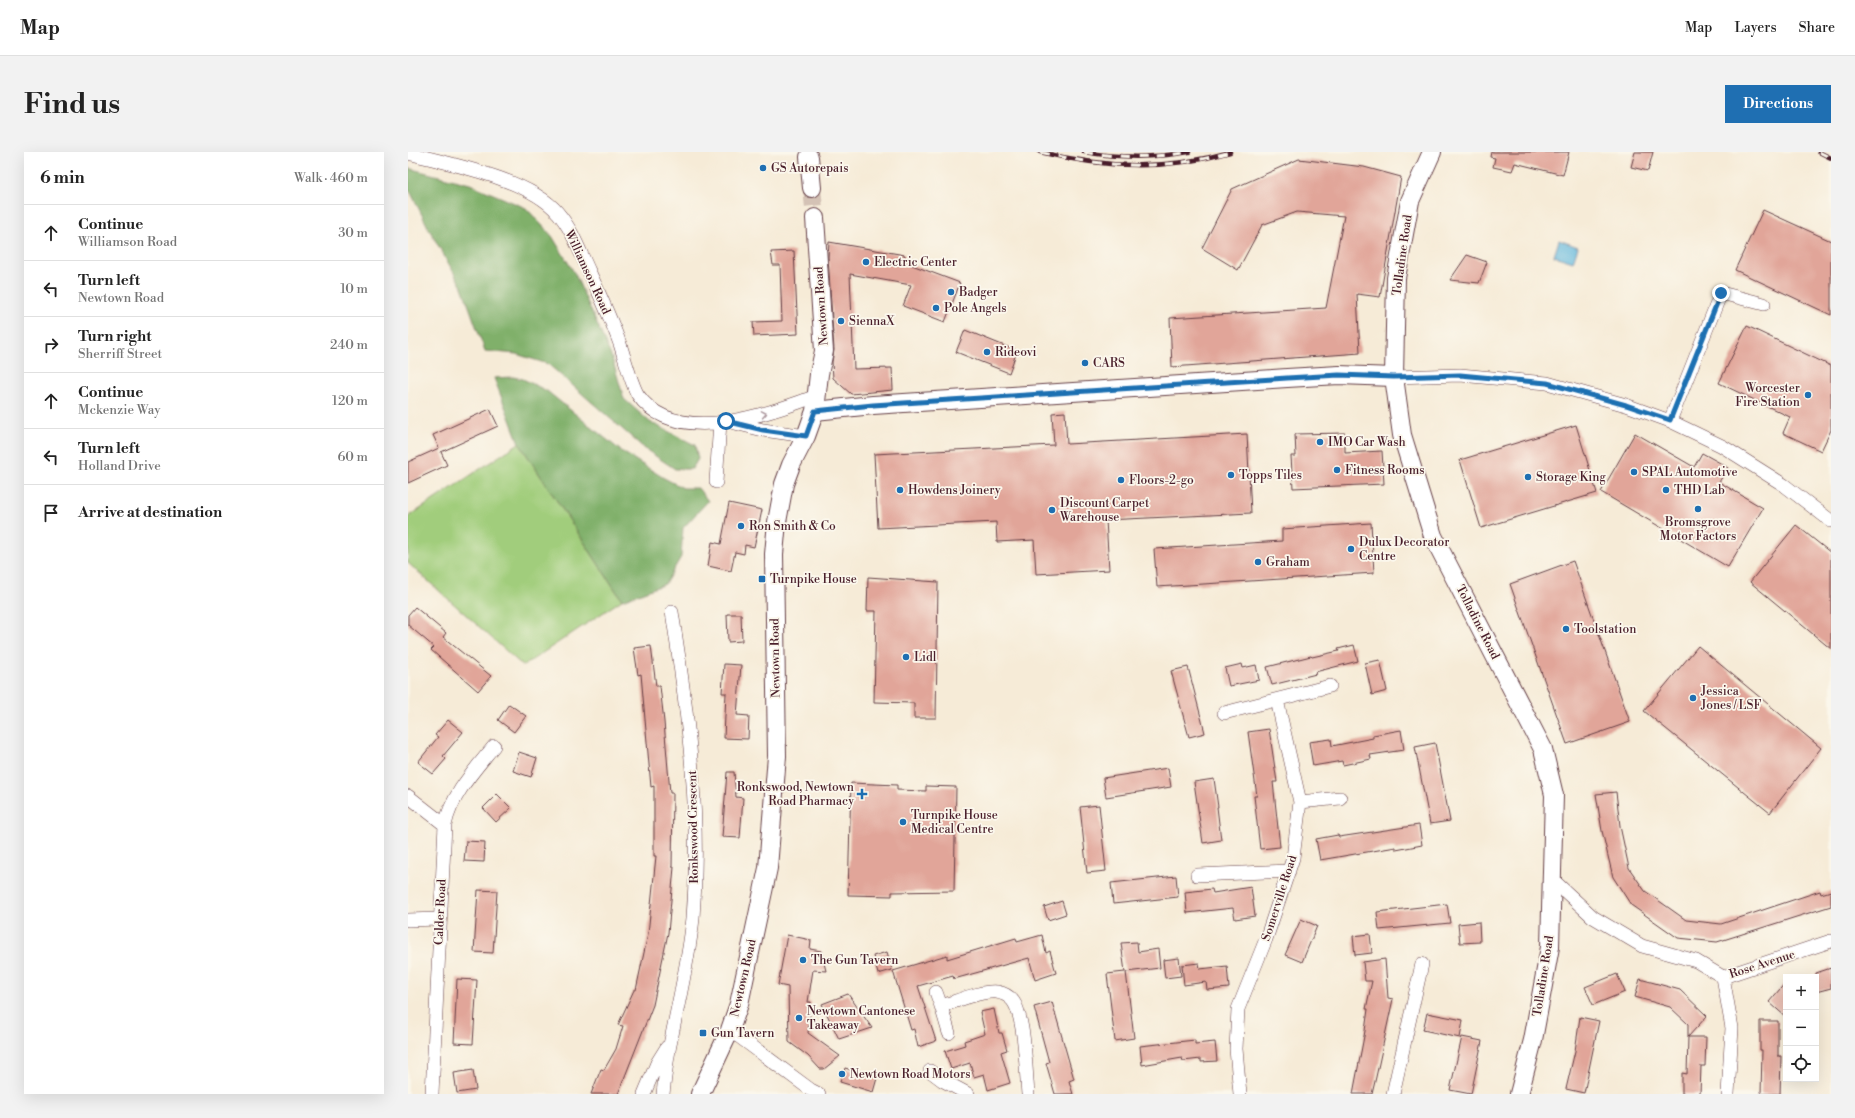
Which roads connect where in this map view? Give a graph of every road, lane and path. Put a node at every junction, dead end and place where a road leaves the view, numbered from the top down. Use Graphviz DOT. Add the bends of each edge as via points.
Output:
graph roads {
  1 [pos="1432,152"];
  2 [pos="408,153"];
  3 [pos="809,157"];
  4 [pos="812,188"];
  5 [pos="815,218"];
  6 [pos="1764,304"];
  7 [pos="1394,377"];
  8 [pos="816,403"];
  9 [pos="1670,420"];
  10 [pos="723,421"];
  11 [pos="806,436"];
  12 [pos="716,482"];
  13 [pos="1831,521"];
  14 [pos="672,612"];
  15 [pos="1330,686"];
  16 [pos="1277,700"];
  17 [pos="1224,713"];
  18 [pos="494,746"];
  19 [pos="408,796"];
  20 [pos="1340,798"];
  21 [pos="1300,802"];
  22 [pos="445,825"];
  23 [pos="1289,871"];
  24 [pos="1197,875"];
  25 [pos="1553,880"];
  26 [pos="439,919"];
  27 [pos="408,920"];
  28 [pos="1831,942"];
  29 [pos="1422,964"];
  30 [pos="1723,977"];
  31 [pos="936,992"];
  32 [pos="941,1006"];
  33 [pos="730,1030"];
  34 [pos="949,1033"];
  35 [pos="671,1042"];
  36 [pos="930,1071"];
  37 [pos="432,1094"];
  38 [pos="644,1094"];
  39 [pos="663,1094"];
  40 [pos="700,1094"];
  41 [pos="820,1094"];
  42 [pos="968,1094"];
  43 [pos="1028,1094"];
  44 [pos="1240,1094"];
  45 [pos="1393,1094"];
  46 [pos="1519,1094"];
  47 [pos="1728,1094"];
  1 -- 7 [label="main road, Tolladine Road" via="1410,201 1396,278"];
  2 -- 10 [label="street, Williamson Road" via="510,181 535,194 558,212 572,234 611,319 637,394 649,407 681,422"];
  3 -- 4 [label="main road"];
  5 -- 8 [label="main road, Newtown Road" via="824,351"];
  6 -- 9 [label="street" via="1721,293"];
  7 -- 8 [label="main road" via="1339,375 873,405"];
  7 -- 9 [label="street" via="1460,375 1547,383"];
  7 -- 25 [label="main road, Tolladine Road" via="1402,435 1433,536 1542,749 1554,795"];
  10 -- 8 [label="street, Williamson Road, one-way"];
  8 -- 11 [label="main road, Newtown Road"];
  9 -- 13 [label="street" via="1762,470"];
  10 -- 11 [label="street, Williamson Road"];
  10 -- 12 [label="street"];
  11 -- 33 [label="main road, Newtown Road" via="784,484 777,522 774,554 777,756 772,825 768,868 739,1004"];
  14 -- 35 [label="street, Ronkswood Crescent" via="685,695 693,783 696,862 693,919"];
  15 -- 16 [label="street"];
  16 -- 17 [label="street"];
  16 -- 21 [label="street, Somerville Road"];
  18 -- 22 [label="street, Calder Road" via="460,788 448,809"];
  19 -- 22 [label="street"];
  20 -- 21 [label="street"];
  21 -- 23 [label="street, Somerville Road"];
  22 -- 26 [label="street, Calder Road"];
  23 -- 24 [label="street"];
  23 -- 44 [label="street, Somerville Road" via="1238,1009 1236,1049"];
  25 -- 30 [label="street, Rose Avenue" via="1592,917 1642,946 1696,962"];
  25 -- 46 [label="main road, Tolladine Road" via="1550,947 1533,1040"];
  26 -- 27 [label="street"];
  26 -- 37 [label="street, Calder Road"];
  28 -- 30 [label="street, Rose Avenue"];
  29 -- 45 [label="street"];
  30 -- 47 [label="street" via="1732,1028"];
  31 -- 32 [label="street"];
  32 -- 34 [label="street"];
  32 -- 43 [label="street" via="987,992 1004,994 1012,999 1020,1022"];
  33 -- 40 [label="main road, Newtown Road"];
  33 -- 41 [label="street"];
  35 -- 38 [label="street, Ronkswood Crescent"];
  35 -- 39 [label="street, Ronkswood Crescent"];
  36 -- 42 [label="street"];
}
